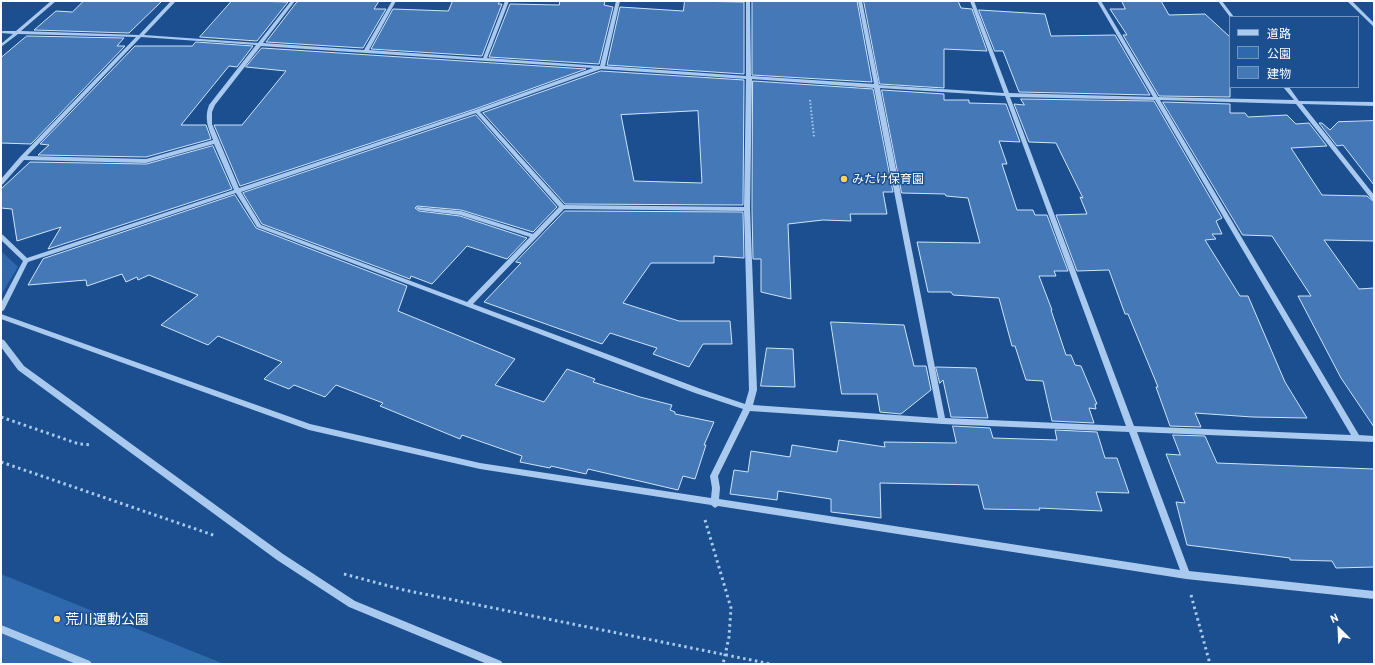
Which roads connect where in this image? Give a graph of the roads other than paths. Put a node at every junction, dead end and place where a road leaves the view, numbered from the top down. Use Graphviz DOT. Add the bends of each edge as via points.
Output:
graph roads {
  1 [pos="54,1"];
  2 [pos="174,1"];
  3 [pos="293,1"];
  4 [pos="394,1"];
  5 [pos="507,1"];
  6 [pos="618,1"];
  7 [pos="748,1"];
  8 [pos="860,1"];
  9 [pos="972,1"];
  10 [pos="1099,1"];
  11 [pos="1220,1"];
  12 [pos="1349,1"];
  13 [pos="1231,16"];
  14 [pos="1374,26"];
  15 [pos="1,32"];
  16 [pos="17,33"];
  17 [pos="141,36"];
  18 [pos="260,44"];
  19 [pos="1,46"];
  20 [pos="365,52"];
  21 [pos="485,58"];
  22 [pos="602,67"];
  23 [pos="749,77"];
  24 [pos="876,86"];
  25 [pos="1287,88"];
  26 [pos="1007,95"];
  27 [pos="1156,98"];
  28 [pos="1297,102"];
  29 [pos="1374,104"];
  30 [pos="477,111"];
  31 [pos="217,141"];
  32 [pos="22,158"];
  33 [pos="1,183"];
  34 [pos="238,191"];
  35 [pos="1374,199"];
  36 [pos="562,207"];
  37 [pos="419,208"];
  38 [pos="747,209"];
  39 [pos="1,236"];
  40 [pos="534,236"];
  41 [pos="26,261"];
  42 [pos="468,305"];
  43 [pos="1,310"];
  44 [pos="1,316"];
  45 [pos="1,342"];
  46 [pos="748,408"];
  47 [pos="942,421"];
  48 [pos="1132,428"];
  49 [pos="1357,438"];
  50 [pos="1374,439"];
  51 [pos="715,504"];
  52 [pos="1186,575"];
  53 [pos="1374,595"];
  54 [pos="1,629"];
  55 [pos="87,664"];
  56 [pos="498,664"];
  1 -- 16 [label="street"];
  2 -- 17 [label="street"];
  3 -- 18 [label="street"];
  4 -- 20 [label="street"];
  5 -- 21 [label="street"];
  6 -- 22 [label="street"];
  7 -- 23 [label="street"];
  8 -- 24 [label="street"];
  9 -- 26 [label="street"];
  10 -- 27 [label="street"];
  11 -- 13 [label="street"];
  12 -- 14 [label="street"];
  15 -- 16 [label="street"];
  16 -- 17 [label="street"];
  16 -- 19 [label="street"];
  17 -- 18 [label="street"];
  17 -- 32 [label="street"];
  18 -- 20 [label="street"];
  18 -- 31 [label="street" via="212,104 209,124"];
  20 -- 21 [label="street"];
  21 -- 22 [label="street"];
  22 -- 23 [label="street"];
  22 -- 30 [label="street"];
  23 -- 24 [label="street"];
  23 -- 38 [label="street"];
  24 -- 26 [label="street"];
  24 -- 47 [label="street"];
  25 -- 28 [label="street"];
  26 -- 27 [label="street"];
  26 -- 48 [label="street"];
  27 -- 28 [label="street"];
  27 -- 49 [label="street"];
  28 -- 29 [label="street"];
  28 -- 35 [label="street"];
  30 -- 34 [label="street"];
  30 -- 36 [label="street"];
  31 -- 32 [label="street" via="146,161"];
  31 -- 34 [label="street"];
  32 -- 33 [label="street"];
  34 -- 41 [label="street"];
  34 -- 42 [label="street" via="259,226"];
  36 -- 38 [label="street"];
  36 -- 40 [label="street"];
  37 -- 40 [label="street" via="461,213"];
  38 -- 46 [label="street" via="753,390"];
  39 -- 41 [label="street"];
  40 -- 42 [label="street"];
  41 -- 43 [label="street"];
  42 -- 46 [label="street"];
  44 -- 51 [label="street" via="309,427 480,466"];
  45 -- 56 [label="street" via="21,368 280,557 352,604"];
  46 -- 47 [label="street"];
  46 -- 51 [label="street" via="714,476"];
  47 -- 48 [label="street"];
  48 -- 49 [label="street"];
  48 -- 52 [label="street"];
  49 -- 50 [label="street"];
  51 -- 52 [label="street"];
  52 -- 53 [label="street"];
  54 -- 55 [label="street"];
}
